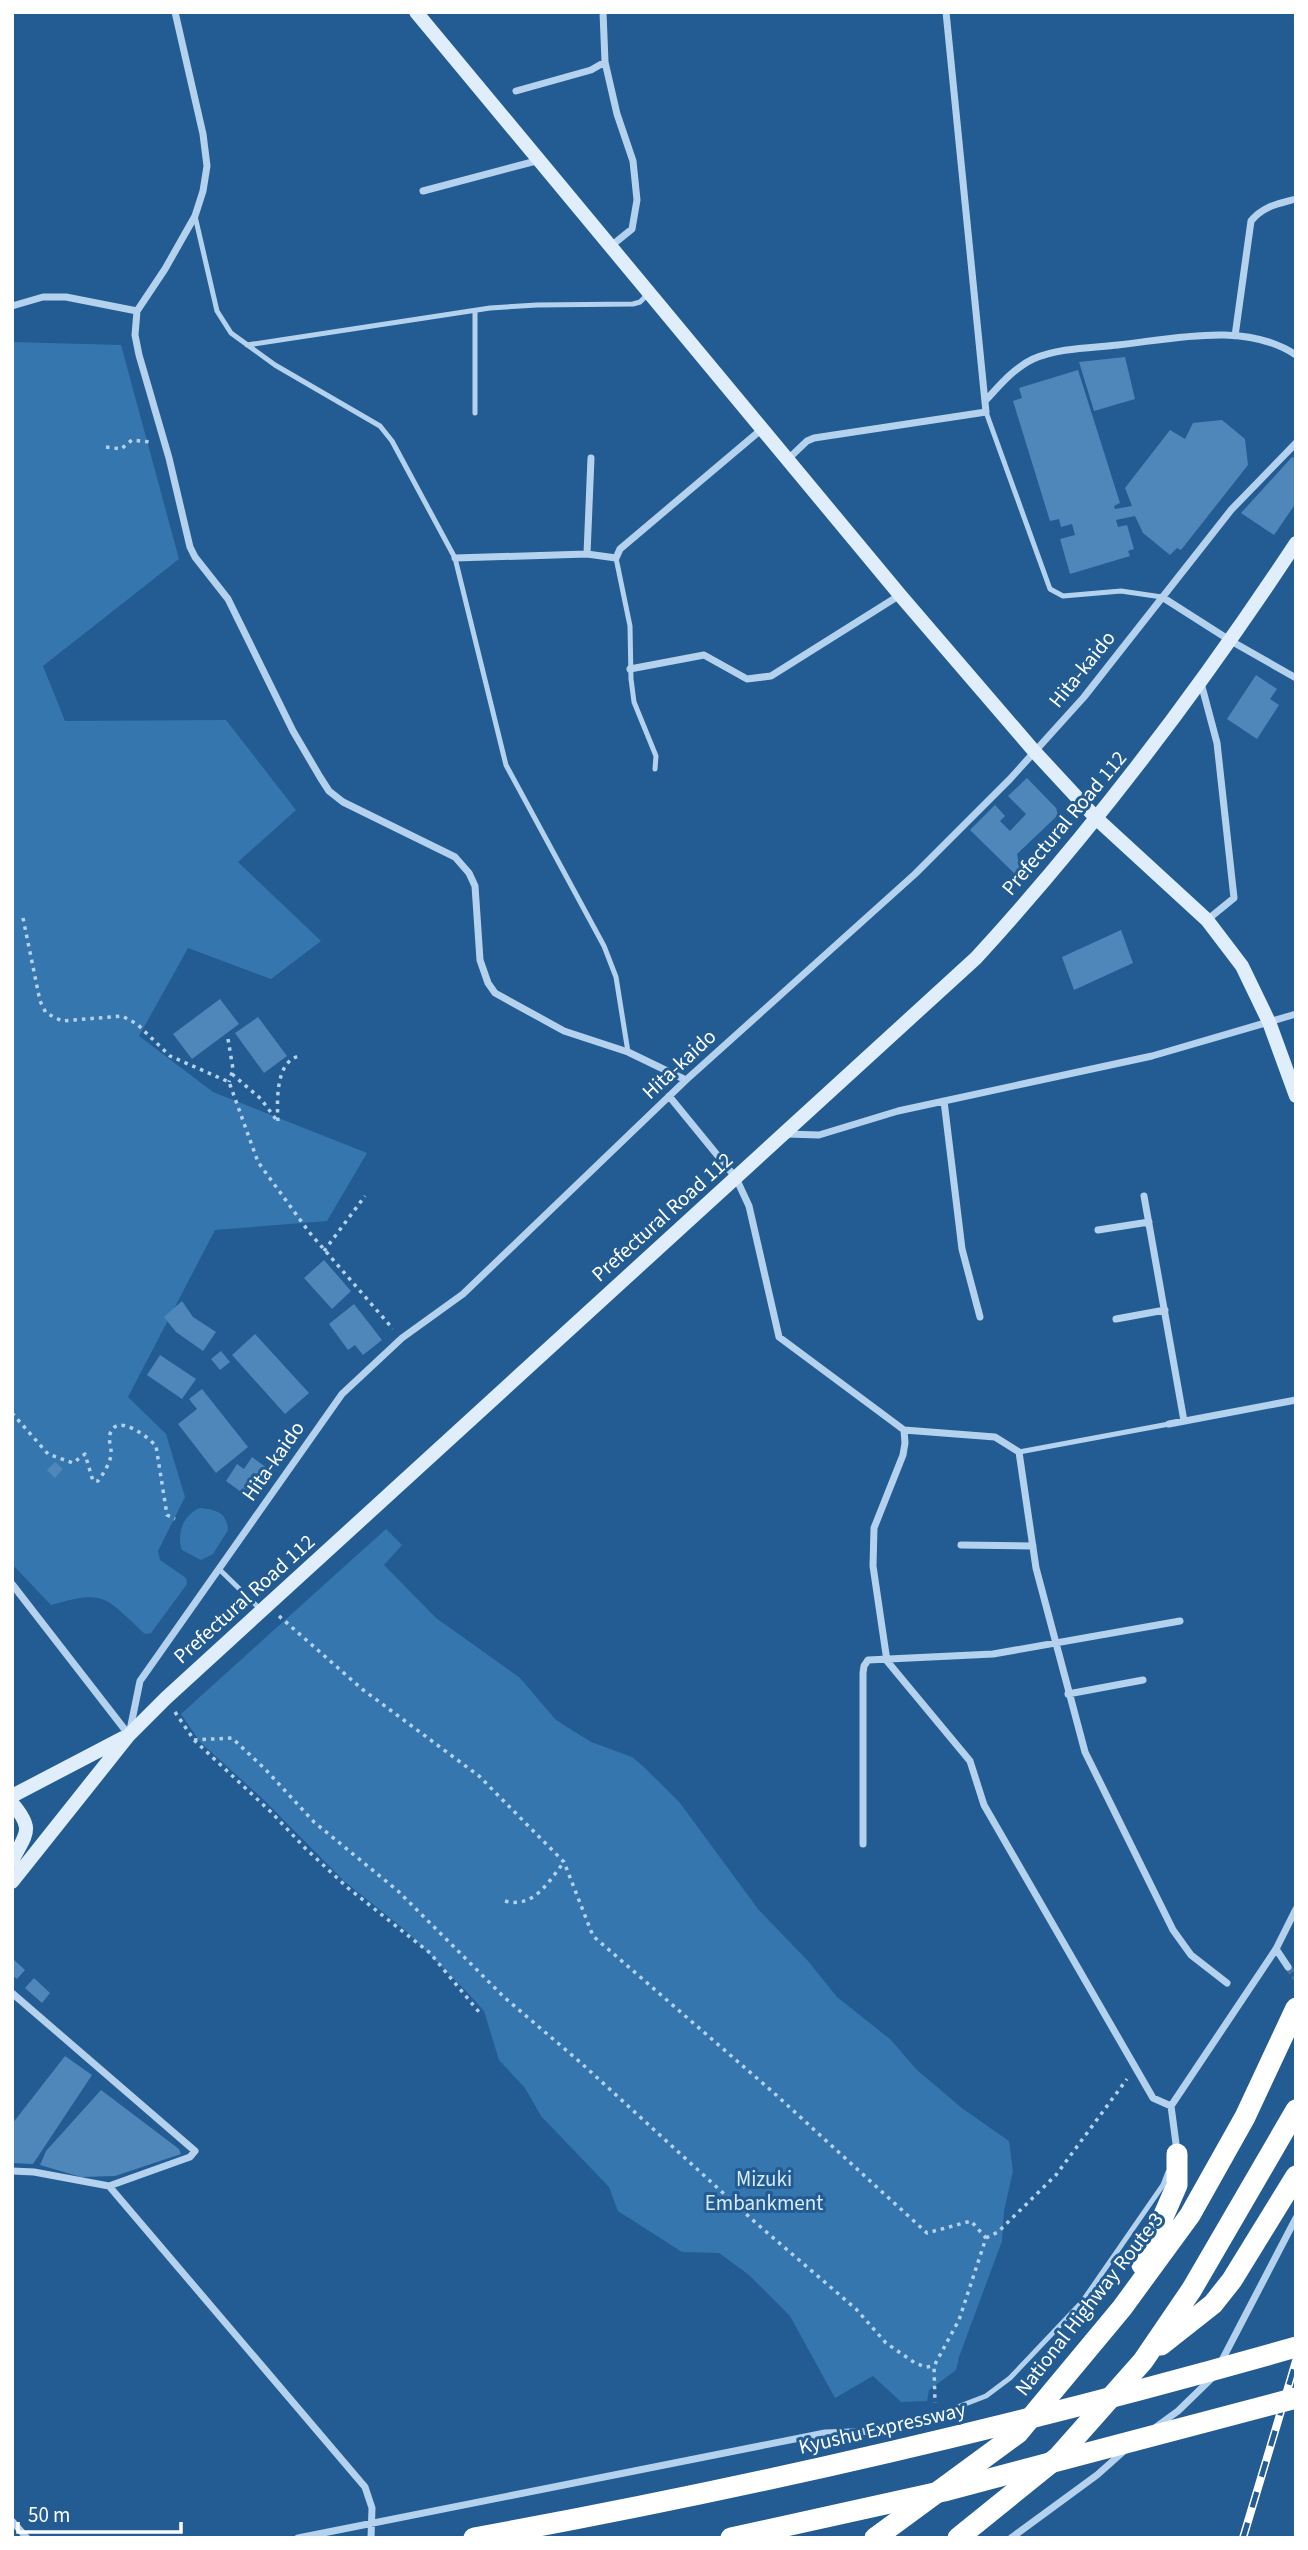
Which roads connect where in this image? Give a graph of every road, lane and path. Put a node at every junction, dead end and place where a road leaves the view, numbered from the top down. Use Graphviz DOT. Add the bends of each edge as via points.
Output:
graph roads {
  1 [pos="175,12"];
  2 [pos="415,12"];
  3 [pos="603,12"];
  4 [pos="946,12"];
  5 [pos="605,62"];
  6 [pos="516,91"];
  7 [pos="540,160"];
  8 [pos="424,191"];
  9 [pos="1296,199"];
  10 [pos="195,216"];
  11 [pos="611,246"];
  12 [pos="649,293"];
  13 [pos="12,306"];
  14 [pos="475,310"];
  15 [pos="137,311"];
  16 [pos="1235,337"];
  17 [pos="247,345"];
  18 [pos="1296,355"];
  19 [pos="985,401"];
  20 [pos="986,412"];
  21 [pos="475,413"];
  22 [pos="762,429"];
  23 [pos="1296,443"];
  24 [pos="106,447"];
  25 [pos="169,458"];
  26 [pos="591,458"];
  27 [pos="787,460"];
  28 [pos="1296,543"];
  29 [pos="587,554"];
  30 [pos="455,558"];
  31 [pos="616,558"];
  32 [pos="900,595"];
  33 [pos="1162,597"];
  34 [pos="1231,641"];
  35 [pos="631,669"];
  36 [pos="1296,678"];
  37 [pos="1201,683"];
  38 [pos="1034,751"];
  39 [pos="655,769"];
  40 [pos="1097,819"];
  41 [pos="23,918"];
  42 [pos="1208,920"];
  43 [pos="1296,1014"];
  44 [pos="1269,1022"];
  45 [pos="228,1039"];
  46 [pos="628,1052"];
  47 [pos="299,1056"];
  48 [pos="232,1074"];
  49 [pos="686,1080"];
  50 [pos="229,1082"];
  51 [pos="669,1096"];
  52 [pos="1296,1096"];
  53 [pos="944,1101"];
  54 [pos="785,1134"];
  55 [pos="736,1178"];
  56 [pos="366,1196"];
  57 [pos="1144,1196"];
  58 [pos="1149,1222"];
  59 [pos="1098,1230"];
  60 [pos="324,1251"];
  61 [pos="1164,1310"];
  62 [pos="979,1317"];
  63 [pos="1116,1320"];
  64 [pos="402,1338"];
  65 [pos="1296,1400"];
  66 [pos="12,1413"];
  67 [pos="1184,1421"];
  68 [pos="1170,1424"];
  69 [pos="904,1430"];
  70 [pos="1019,1452"];
  71 [pos="175,1519"];
  72 [pos="961,1545"];
  73 [pos="1033,1546"];
  74 [pos="219,1569"];
  75 [pos="12,1584"];
  76 [pos="265,1608"];
  77 [pos="1180,1621"];
  78 [pos="1054,1644"];
  79 [pos="887,1661"];
  80 [pos="1143,1680"];
  81 [pos="1068,1694"];
  82 [pos="166,1698"];
  83 [pos="129,1735"];
  84 [pos="194,1740"];
  85 [pos="12,1796"];
  86 [pos="12,1803"];
  87 [pos="863,1844"];
  88 [pos="12,1861"];
  89 [pos="564,1862"];
  90 [pos="12,1882"];
  91 [pos="505,1901"];
  92 [pos="1296,1909"];
  93 [pos="1276,1949"];
  94 [pos="1288,1967"];
  95 [pos="1227,1983"];
  96 [pos="12,1993"];
  97 [pos="1296,2008"];
  98 [pos="479,2012"];
  99 [pos="1136,2067"];
  100 [pos="1171,2106"];
  101 [pos="1296,2110"];
  102 [pos="1177,2154"];
  103 [pos="12,2171"];
  104 [pos="1296,2176"];
  105 [pos="109,2186"];
  106 [pos="1296,2218"];
  107 [pos="986,2238"];
  108 [pos="1122,2308"];
  109 [pos="1296,2347"];
  110 [pos="1143,2361"];
  111 [pos="934,2367"];
  112 [pos="1296,2398"];
  113 [pos="934,2416"];
  114 [pos="12,2521"];
  115 [pos="371,2523"];
  116 [pos="27,2538"];
  117 [pos="298,2538"];
  118 [pos="371,2538"];
  119 [pos="474,2538"];
  120 [pos="731,2538"];
  121 [pos="875,2538"];
  122 [pos="958,2538"];
  123 [pos="1011,2538"];
  1 -- 10 [label="street" via="207,166"];
  2 -- 7 [label="main road"];
  3 -- 5 [label="street"];
  4 -- 19 [label="street"];
  5 -- 6 [label="street"];
  5 -- 11 [label="street" via="633,162 636,200 632,229"];
  7 -- 8 [label="street"];
  7 -- 11 [label="main road"];
  9 -- 16 [label="street" via="1268,206 1251,221"];
  10 -- 15 [label="street"];
  10 -- 17 [label="lane" via="218,311 230,333"];
  11 -- 12 [label="main road"];
  12 -- 14 [label="lane" via="632,304"];
  12 -- 22 [label="main road"];
  13 -- 15 [label="street" via="43,297 66,297"];
  14 -- 17 [label="lane"];
  14 -- 21 [label="lane"];
  15 -- 25 [label="street" via="139,355"];
  16 -- 18 [label="street" via="1267,342"];
  16 -- 19 [label="street" via="1210,335 1051,354 1021,365"];
  17 -- 30 [label="lane" via="380,426"];
  19 -- 20 [label="street"];
  20 -- 27 [label="street" via="814,438"];
  20 -- 33 [label="lane" via="1050,589 1063,596 1121,590"];
  22 -- 27 [label="main road"];
  22 -- 31 [label="street" via="620,549"];
  23 -- 33 [label="street, Hita-kaido" via="1231,510"];
  24 -- 25 [label="path" via="121,449 132,440 151,443"];
  25 -- 46 [label="street" via="190,547 228,599 293,731 328,790 343,802 455,857 469,873 475,886 480,960 495,993 564,1031"];
  26 -- 29 [label="street"];
  27 -- 32 [label="main road"];
  28 -- 34 [label="main road, Prefectural Road 112"];
  29 -- 30 [label="street"];
  29 -- 31 [label="street"];
  30 -- 46 [label="lane" via="506,765 604,946 616,977"];
  31 -- 35 [label="lane" via="630,626"];
  32 -- 35 [label="street" via="771,676 747,679 704,655"];
  32 -- 38 [label="main road"];
  33 -- 34 [label="street"];
  33 -- 38 [label="street, Hita-kaido" via="1084,697"];
  34 -- 36 [label="street"];
  34 -- 37 [label="main road, Prefectural Road 112"];
  35 -- 39 [label="lane" via="634,702 656,756"];
  37 -- 40 [label="main road, Prefectural Road 112"];
  37 -- 42 [label="street" via="1217,743 1234,898"];
  38 -- 40 [label="main road"];
  38 -- 49 [label="street, Hita-kaido" via="915,874"];
  40 -- 42 [label="main road"];
  40 -- 54 [label="main road, Prefectural Road 112" via="976,958"];
  41 -- 50 [label="path" via="46,1013 62,1021 122,1016 170,1056"];
  42 -- 44 [label="main road" via="1242,966"];
  43 -- 44 [label="street"];
  44 -- 52 [label="main road"];
  44 -- 53 [label="street" via="1152,1056"];
  45 -- 48 [label="path"];
  46 -- 49 [label="street"];
  47 -- 48 [label="path" via="286,1064 277,1101 278,1122 261,1098"];
  48 -- 50 [label="path"];
  49 -- 51 [label="street, Hita-kaido"];
  50 -- 60 [label="path" via="258,1162"];
  51 -- 55 [label="street"];
  51 -- 64 [label="street, Hita-kaido" via="463,1294"];
  53 -- 54 [label="street" via="820,1135"];
  53 -- 62 [label="street" via="962,1249"];
  54 -- 55 [label="main road, Prefectural Road 112"];
  55 -- 69 [label="street" via="749,1206 779,1337"];
  55 -- 76 [label="main road, Prefectural Road 112"];
  56 -- 60 [label="path"];
  57 -- 58 [label="street"];
  58 -- 59 [label="street"];
  58 -- 61 [label="street"];
  60 -- 64 [label="path"];
  61 -- 63 [label="street"];
  61 -- 67 [label="street"];
  64 -- 74 [label="street, Hita-kaido" via="342,1394"];
  65 -- 67 [label="street"];
  66 -- 71 [label="path" via="48,1454 73,1462 85,1454 93,1480 102,1476 111,1456 113,1429 135,1428 156,1446 167,1515"];
  67 -- 68 [label="street"];
  68 -- 70 [label="lane"];
  69 -- 70 [label="street" via="995,1437"];
  69 -- 79 [label="street" via="903,1455 874,1528 873,1566"];
  70 -- 73 [label="street"];
  72 -- 73 [label="street"];
  73 -- 78 [label="street"];
  74 -- 76 [label="lane"];
  74 -- 83 [label="street, Hita-kaido" via="140,1681"];
  75 -- 83 [label="street"];
  76 -- 82 [label="main road, Prefectural Road 112"];
  76 -- 89 [label="path" via="362,1689 479,1776"];
  77 -- 78 [label="street"];
  78 -- 79 [label="street" via="993,1654"];
  78 -- 81 [label="street"];
  79 -- 87 [label="street" via="868,1660 864,1665"];
  79 -- 99 [label="street" via="970,1761 984,1805"];
  80 -- 81 [label="street"];
  81 -- 95 [label="street" via="1084,1752 1173,1930 1191,1955"];
  82 -- 83 [label="main road, Prefectural Road 112"];
  82 -- 84 [label="path"];
  83 -- 85 [label="main road"];
  83 -- 90 [label="main road, Prefectural Road 112"];
  84 -- 98 [label="path" via="348,1888 430,1953"];
  84 -- 111 [label="path" via="232,1738 314,1822 398,1891 505,1997 856,2309 886,2343 915,2363"];
  86 -- 88 [label="main road" via="25,1818 27,1829"];
  89 -- 91 [label="path" via="539,1894 514,1904"];
  89 -- 107 [label="path" via="593,1936 658,1994 927,2233 971,2221"];
  92 -- 93 [label="street"];
  93 -- 94 [label="street"];
  93 -- 100 [label="street"];
  96 -- 105 [label="street" via="195,2151 190,2157"];
  97 -- 108 [label="highway, National Highway Route 3" via="1245,2117 1190,2215"];
  99 -- 100 [label="street" via="1153,2098"];
  99 -- 107 [label="path" via="1056,2175 998,2232"];
  100 -- 102 [label="street"];
  101 -- 110 [label="highway" via="1192,2289"];
  102 -- 108 [label="highway" via="1177,2185 1171,2203"];
  102 -- 113 [label="lane" via="1163,2185 1082,2302 1010,2378 986,2396"];
  103 -- 105 [label="street"];
  104 -- 110 [label="highway" via="1213,2304"];
  105 -- 115 [label="street" via="365,2487"];
  106 -- 123 [label="street" via="1214,2375 1178,2411"];
  107 -- 111 [label="path" via="959,2320"];
  108 -- 121 [label="highway, National Highway Route 3" via="1018,2433"];
  109 -- 119 [label="highway, Kyushu Expressway, bridge" via="937,2441"];
  110 -- 122 [label="highway" via="1058,2457"];
  111 -- 113 [label="path"];
  112 -- 120 [label="highway, bridge" via="944,2491"];
  113 -- 115 [label="street" via="876,2431 825,2433"];
  114 -- 116 [label="street"];
  115 -- 117 [label="street"];
  115 -- 118 [label="street"];
}
